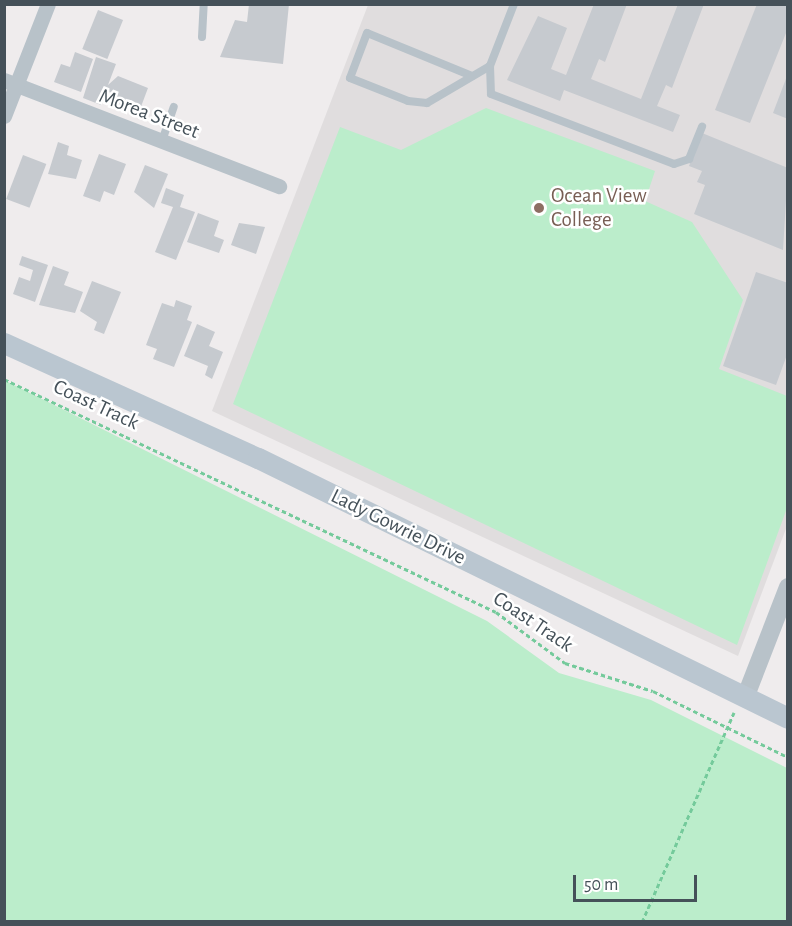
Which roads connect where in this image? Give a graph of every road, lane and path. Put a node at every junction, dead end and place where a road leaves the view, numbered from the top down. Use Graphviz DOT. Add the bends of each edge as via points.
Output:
graph roads {
  1 [pos="48,4"];
  2 [pos="204,4"];
  3 [pos="514,4"];
  4 [pos="202,37"];
  5 [pos="490,66"];
  6 [pos="472,76"];
  7 [pos="11,82"];
  8 [pos="174,107"];
  9 [pos="4,116"];
  10 [pos="702,126"];
  11 [pos="162,141"];
  12 [pos="279,186"];
  13 [pos="4,343"];
  14 [pos="4,379"];
  15 [pos="788,587"];
  16 [pos="745,698"];
  17 [pos="788,718"];
  18 [pos="723,727"];
  19 [pos="788,757"];
  20 [pos="642,921"];
  1 -- 7 [label="street"];
  2 -- 4 [label="lane"];
  3 -- 5 [label="lane"];
  5 -- 6 [label="lane"];
  5 -- 10 [label="lane" via="491,94 674,164 689,159"];
  6 -- 6 [label="lane" via="427,103 408,101 350,78 367,33"];
  7 -- 9 [label="street"];
  7 -- 11 [label="street, Morea Street"];
  8 -- 11 [label="lane"];
  11 -- 12 [label="street, Morea Street"];
  13 -- 16 [label="main road, Lady Gowrie Drive" via="258,458"];
  14 -- 18 [label="path, Coast Track" via="496,612 565,663 653,691"];
  15 -- 16 [label="street"];
  16 -- 17 [label="main road, Lady Gowrie Drive"];
  16 -- 18 [label="path"];
  18 -- 19 [label="path, Coast Track"];
  18 -- 20 [label="path"];
}
